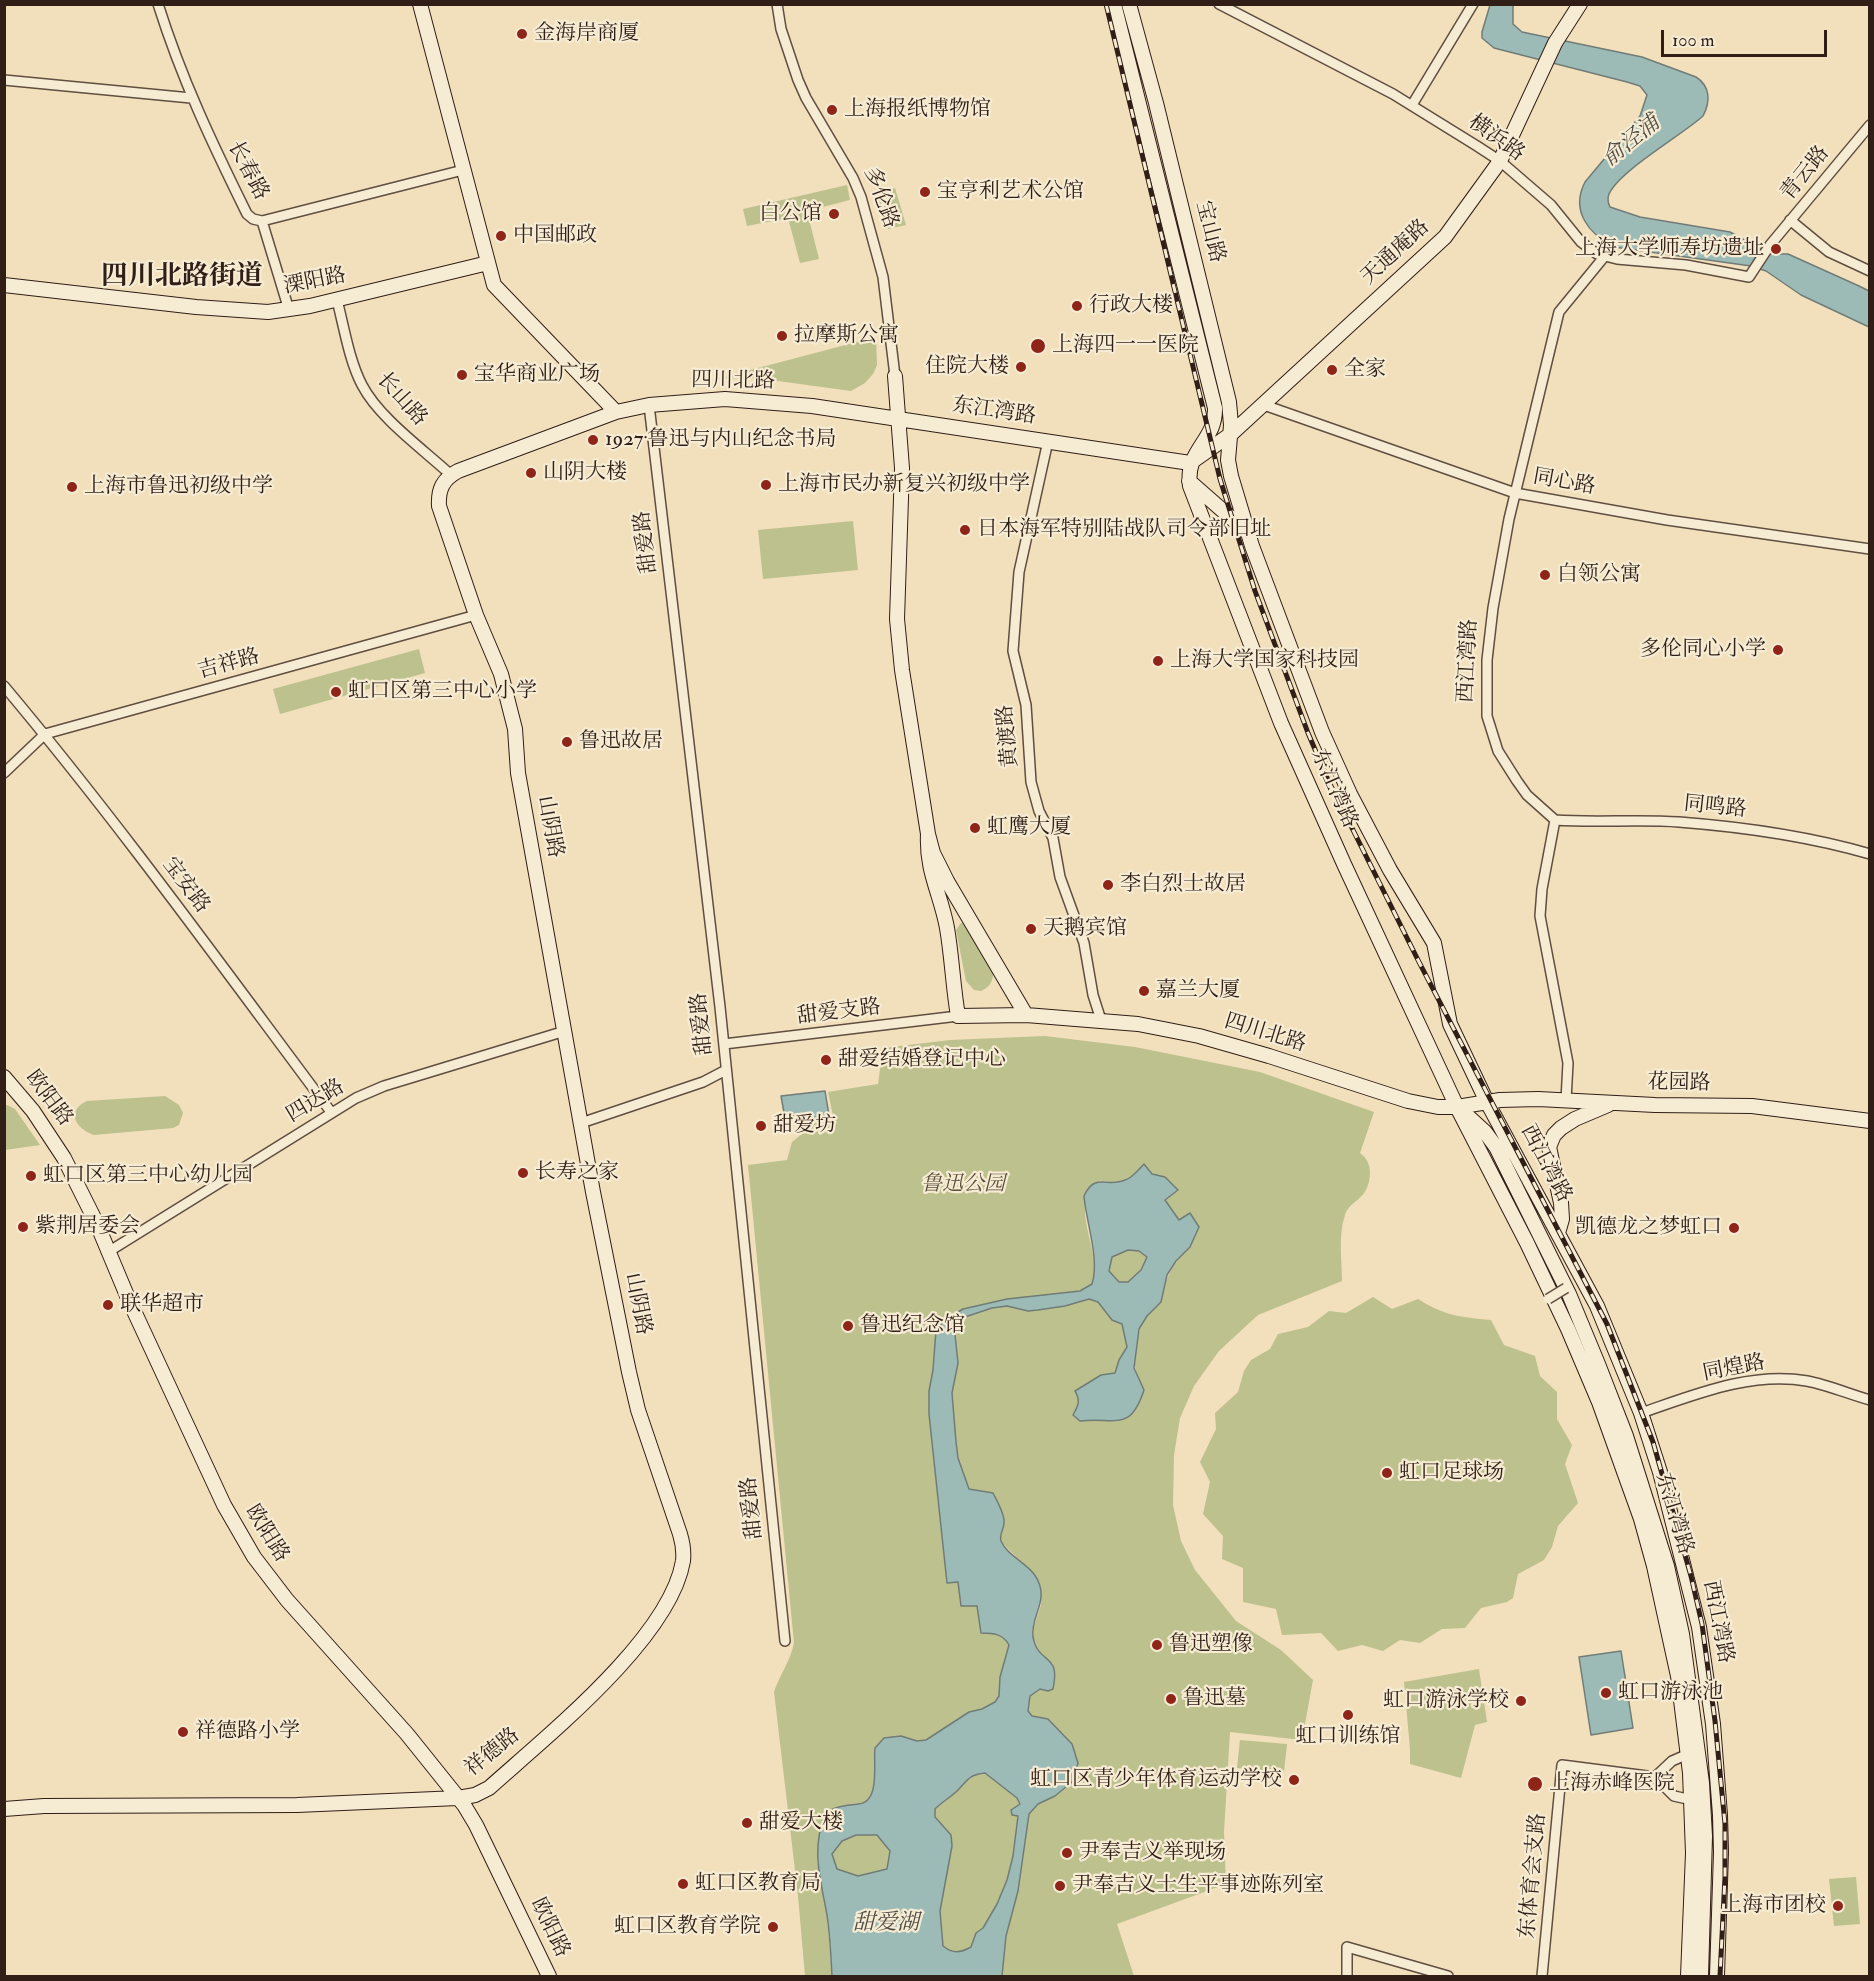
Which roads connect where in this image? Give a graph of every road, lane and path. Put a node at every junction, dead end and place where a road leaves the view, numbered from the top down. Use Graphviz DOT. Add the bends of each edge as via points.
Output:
graph roads {
  1 [pos="158,4"];
  2 [pos="420,4"];
  3 [pos="777,4"];
  4 [pos="1114,4"];
  5 [pos="1129,4"];
  6 [pos="1219,4"];
  7 [pos="1473,4"];
  8 [pos="1580,4"];
  9 [pos="4,80"];
  10 [pos="191,98"];
  11 [pos="1412,105"];
  12 [pos="1869,125"];
  13 [pos="1500,161"];
  14 [pos="463,170"];
  15 [pos="1790,220"];
  16 [pos="262,221"];
  17 [pos="1604,257"];
  18 [pos="488,263"];
  19 [pos="1869,271"];
  20 [pos="1750,275"];
  21 [pos="4,285"];
  22 [pos="337,300"];
  23 [pos="289,310"];
  24 [pos="895,376"];
  25 [pos="1213,400"];
  26 [pos="648,405"];
  27 [pos="1264,405"];
  28 [pos="616,412"];
  29 [pos="899,420"];
  30 [pos="1231,434"];
  31 [pos="1048,441"];
  32 [pos="1190,463"];
  33 [pos="451,475"];
  34 [pos="1190,481"];
  35 [pos="1515,493"];
  36 [pos="1248,532"];
  37 [pos="1869,549"];
  38 [pos="476,615"];
  39 [pos="4,686"];
  40 [pos="45,734"];
  41 [pos="4,773"];
  42 [pos="1555,820"];
  43 [pos="928,834"];
  44 [pos="1869,855"];
  45 [pos="968,914"];
  46 [pos="947,927"];
  47 [pos="1026,1015"];
  48 [pos="958,1016"];
  49 [pos="1101,1020"];
  50 [pos="565,1031"];
  51 [pos="724,1044"];
  52 [pos="726,1070"];
  53 [pos="6,1082"];
  54 [pos="1566,1100"];
  55 [pos="1487,1102"];
  56 [pos="1613,1103"];
  57 [pos="1457,1107"];
  58 [pos="331,1112"];
  59 [pos="1869,1122"];
  60 [pos="581,1123"];
  61 [pos="1558,1233"];
  62 [pos="108,1252"];
  63 [pos="1566,1288"];
  64 [pos="1548,1299"];
  65 [pos="629,1372"];
  66 [pos="1869,1400"];
  67 [pos="1641,1413"];
  68 [pos="785,1641"];
  69 [pos="1688,1754"];
  70 [pos="1655,1777"];
  71 [pos="458,1798"];
  72 [pos="1692,1800"];
  73 [pos="4,1809"];
  74 [pos="549,1977"];
  75 [pos="1347,1977"];
  76 [pos="1448,1977"];
  77 [pos="1542,1977"];
  78 [pos="1688,1977"];
  79 [pos="1701,1977"];
  80 [pos="1717,1977"];
  1 -- 10 [label="street, 长春路"];
  2 -- 14 [label="main road"];
  3 -- 24 [label="street, 多伦路" via="798,80 861,197 883,277"];
  4 -- 25 [label="main road, 宝山路"];
  5 -- 30 [label="main road, 宝山路" via="1226,393"];
  6 -- 11 [label="street, 横浜路"];
  7 -- 11 [label="street"];
  8 -- 13 [label="main road, 天通庵路" via="1543,67"];
  9 -- 10 [label="street"];
  10 -- 16 [label="street, 长春路" via="247,213"];
  11 -- 13 [label="street, 横浜路"];
  12 -- 15 [label="street, 青云路"];
  13 -- 17 [label="street, 横浜路" via="1551,205 1581,243"];
  13 -- 27 [label="main road, 天通庵路" via="1445,237"];
  14 -- 16 [label="street, 长春路"];
  14 -- 18 [label="main road"];
  15 -- 19 [label="street" via="1829,252"];
  15 -- 20 [label="street, 青云路"];
  16 -- 23 [label="street"];
  17 -- 20 [label="street, 横浜路"];
  17 -- 35 [label="street, 西江湾路" via="1559,312"];
  18 -- 22 [label="main road, 溧阳路"];
  18 -- 28 [label="main road" via="497,289"];
  21 -- 23 [label="main road, 溧阳路" via="246,311"];
  22 -- 23 [label="main road, 溧阳路"];
  22 -- 33 [label="street, 长山路" via="356,370 367,393"];
  24 -- 29 [label="main road, 多伦路"];
  25 -- 30 [label="main road, 宝山路"];
  25 -- 32 [label="main road, 宝山路" via="1212,428"];
  26 -- 28 [label="main road, 四川北路"];
  26 -- 29 [label="main road, 四川北路" via="725,399 812,406"];
  26 -- 51 [label="street, 甜爱路"];
  27 -- 30 [label="main road, 天通庵路"];
  27 -- 35 [label="street, 同心路"];
  28 -- 33 [label="main road"];
  29 -- 31 [label="main road, 东江湾路"];
  29 -- 43 [label="main road" via="902,468 897,619"];
  30 -- 32 [label="main road"];
  30 -- 36 [label="main road, 东江湾路" via="1229,468"];
  31 -- 32 [label="main road, 东江湾路"];
  31 -- 49 [label="street, 黄渡路" via="1019,572 1013,651 1026,705 1031,782 1039,811 1053,838 1060,877 1084,943"];
  32 -- 34 [label="main road, 东江湾路"];
  33 -- 38 [label="main road, 山阴路" via="442,484 439,506"];
  34 -- 36 [label="main road, 东江湾路"];
  34 -- 57 [label="main road, 东江湾路" via="1281,723"];
  35 -- 37 [label="street, 同心路"];
  35 -- 42 [label="street, 西江湾路" via="1490,634 1487,717 1498,751 1516,781"];
  36 -- 55 [label="main road, 东江湾路" via="1322,732 1350,794 1434,943 1448,1018"];
  38 -- 40 [label="street, 吉祥路"];
  38 -- 50 [label="main road, 山阴路" via="501,674 512,718 518,773"];
  39 -- 40 [label="street, 宝安路"];
  40 -- 41 [label="street, 吉祥路"];
  40 -- 58 [label="street, 宝安路"];
  42 -- 44 [label="street, 同鸣路" via="1678,822 1734,828 1812,839"];
  42 -- 54 [label="street" via="1540,916 1568,1063"];
  43 -- 45 [label="main road" via="947,881"];
  43 -- 46 [label="main road" via="929,868"];
  45 -- 46 [label="main road" via="952,909"];
  45 -- 47 [label="main road"];
  46 -- 48 [label="main road"];
  47 -- 48 [label="main road, 四川北路"];
  47 -- 49 [label="main road, 四川北路"];
  48 -- 51 [label="street, 甜爱支路"];
  49 -- 57 [label="main road, 四川北路" via="1199,1036 1408,1101"];
  50 -- 58 [label="street, 四达路" via="384,1086"];
  50 -- 60 [label="main road, 山阴路"];
  51 -- 52 [label="street, 甜爱路"];
  52 -- 60 [label="street" via="703,1082"];
  52 -- 68 [label="street, 甜爱路"];
  53 -- 62 [label="main road, 欧阳路" via="33,1111 64,1158"];
  54 -- 55 [label="main road, 花园路"];
  54 -- 56 [label="main road, 花园路"];
  55 -- 57 [label="main road, 四川北路"];
  55 -- 61 [label="main road, 西江湾路"];
  56 -- 59 [label="main road, 花园路" via="1752,1106"];
  56 -- 61 [label="main road" via="1568,1123 1554,1135 1549,1147 1561,1203"];
  57 -- 69 [label="main road, 东江湾路" via="1568,1329 1617,1450 1658,1584 1678,1676"];
  57 -- 79 [label="main road, 东江湾路" via="1473,1119 1496,1147 1569,1294 1626,1436 1667,1566 1682,1634 1702,1783"];
  58 -- 62 [label="street, 四达路"];
  60 -- 65 [label="main road, 山阴路"];
  61 -- 67 [label="main road, 西江湾路" via="1597,1306"];
  62 -- 71 [label="main road, 欧阳路" via="224,1505 254,1557 286,1600 407,1734"];
  63 -- 64 [label="street, bridge"];
  65 -- 71 [label="main road, 祥德路" via="684,1550 675,1588 640,1643 579,1706 489,1788"];
  66 -- 67 [label="street, 同煌路" via="1808,1382 1774,1378 1754,1380"];
  67 -- 80 [label="main road, 西江湾路" via="1688,1579 1713,1724 1721,1843"];
  69 -- 70 [label="street" via="1672,1761"];
  69 -- 72 [label="main road, 东江湾路"];
  70 -- 72 [label="street" via="1674,1796"];
  70 -- 77 [label="street, 东体育会支路" via="1562,1765"];
  71 -- 73 [label="main road, 祥德路" via="297,1805"];
  71 -- 74 [label="main road, 欧阳路" via="476,1825"];
  72 -- 78 [label="main road, 东江湾路" via="1694,1853"];
  75 -- 76 [label="street" via="1347,1947"];
}
